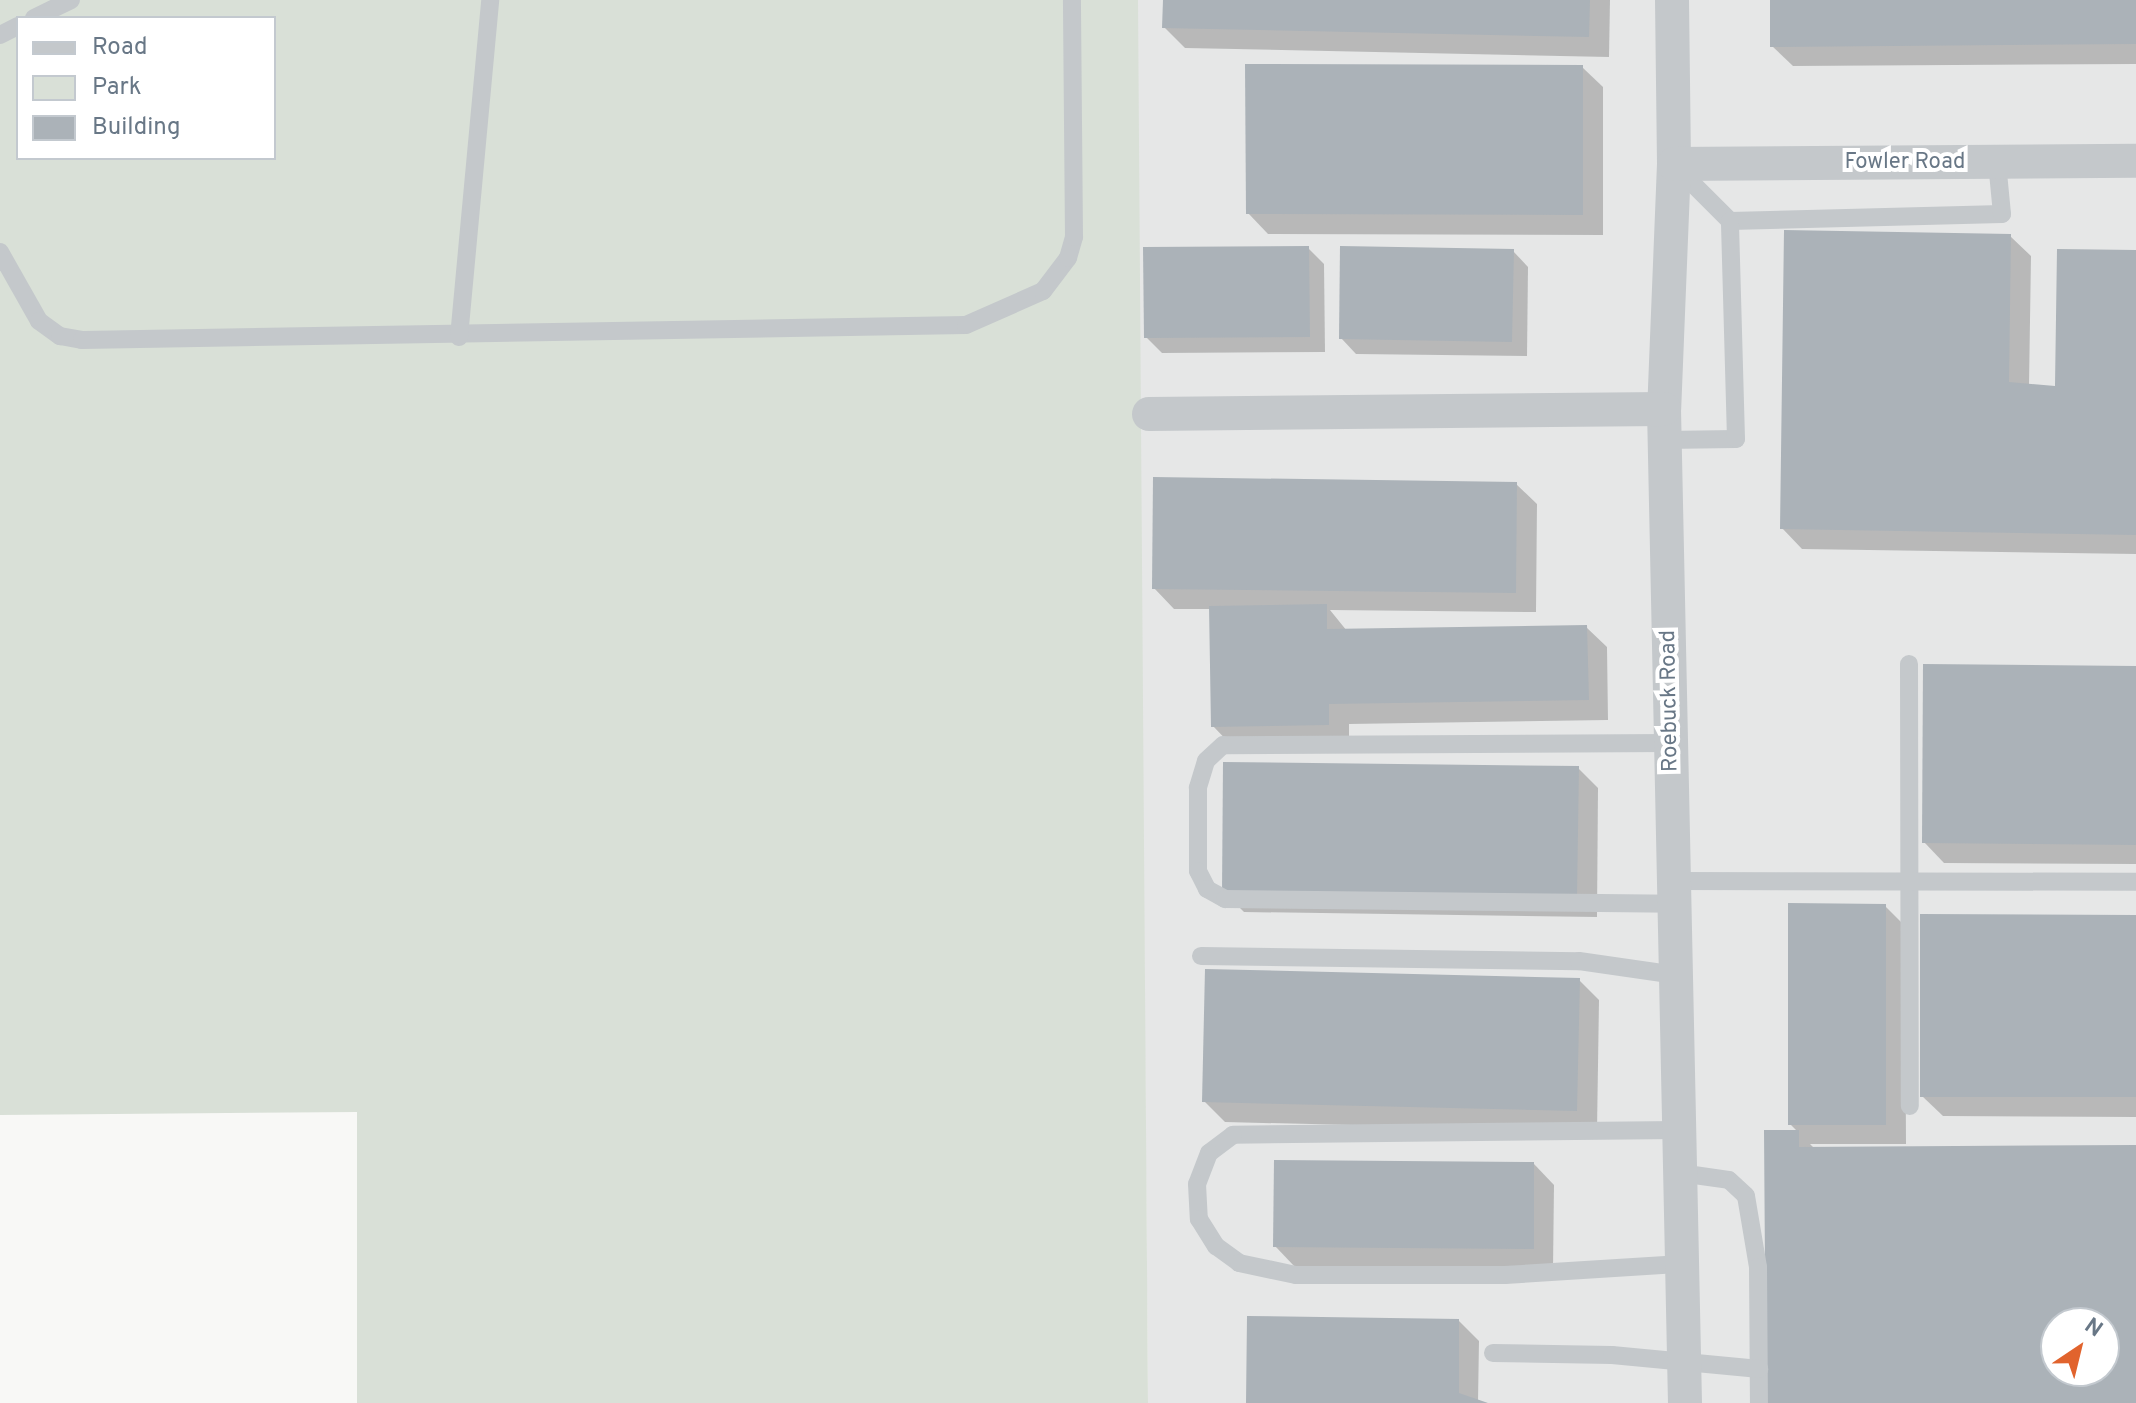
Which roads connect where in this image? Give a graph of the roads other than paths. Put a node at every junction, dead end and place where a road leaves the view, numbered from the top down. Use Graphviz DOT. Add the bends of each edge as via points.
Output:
graph roads {
  1 [pos="71,0"];
  2 [pos="490,0"];
  3 [pos="1072,0"];
  4 [pos="1672,0"];
  5 [pos="38,16"];
  6 [pos="2136,161"];
  7 [pos="1997,162"];
  8 [pos="1674,164"];
  9 [pos="1730,221"];
  10 [pos="0,252"];
  11 [pos="459,337"];
  12 [pos="1149,414"];
  13 [pos="1664,425"];
  14 [pos="1909,664"];
  15 [pos="1671,743"];
  16 [pos="1907,881"];
  17 [pos="2136,882"];
  18 [pos="1674,893"];
  19 [pos="1201,956"];
  20 [pos="1676,975"];
  21 [pos="1910,1106"];
  22 [pos="1679,1130"];
  23 [pos="1680,1173"];
  24 [pos="1682,1264"];
  25 [pos="1493,1353"];
  26 [pos="1685,1363"];
  27 [pos="1759,1369"];
  28 [pos="1685,1403"];
  29 [pos="1759,1403"];
  1 -- 5 [label="lane"];
  2 -- 11 [label="lane"];
  3 -- 11 [label="lane" via="1074,237 1060,274 1043,291 966,325"];
  4 -- 8 [label="street, Roebuck Road"];
  6 -- 7 [label="street, Fowler Road"];
  7 -- 8 [label="street, Fowler Road"];
  7 -- 9 [label="lane" via="2002,214"];
  8 -- 9 [label="lane"];
  8 -- 13 [label="street, Roebuck Road"];
  9 -- 13 [label="lane" via="1736,439"];
  10 -- 11 [label="lane" via="22,298 39,321 60,336"];
  12 -- 13 [label="street"];
  13 -- 15 [label="street, Roebuck Road"];
  14 -- 16 [label="lane"];
  15 -- 18 [label="street, Roebuck Road"];
  15 -- 18 [label="lane" via="1223,745 1206,761 1198,788 1198,871 1207,889 1225,899"];
  16 -- 17 [label="lane"];
  16 -- 18 [label="lane"];
  16 -- 21 [label="lane"];
  18 -- 20 [label="street, Roebuck Road"];
  19 -- 20 [label="lane" via="1579,961"];
  20 -- 22 [label="street, Roebuck Road"];
  22 -- 23 [label="street, Roebuck Road"];
  22 -- 24 [label="lane" via="1233,1135 1209,1153 1197,1184 1199,1219 1216,1246 1239,1263 1296,1275 1505,1275"];
  23 -- 24 [label="street, Roebuck Road"];
  23 -- 27 [label="lane" via="1729,1180 1746,1196 1758,1267"];
  24 -- 26 [label="street, Roebuck Road"];
  25 -- 26 [label="lane" via="1612,1355"];
  26 -- 27 [label="lane"];
  26 -- 28 [label="street, Roebuck Road"];
  27 -- 29 [label="lane"];
}
